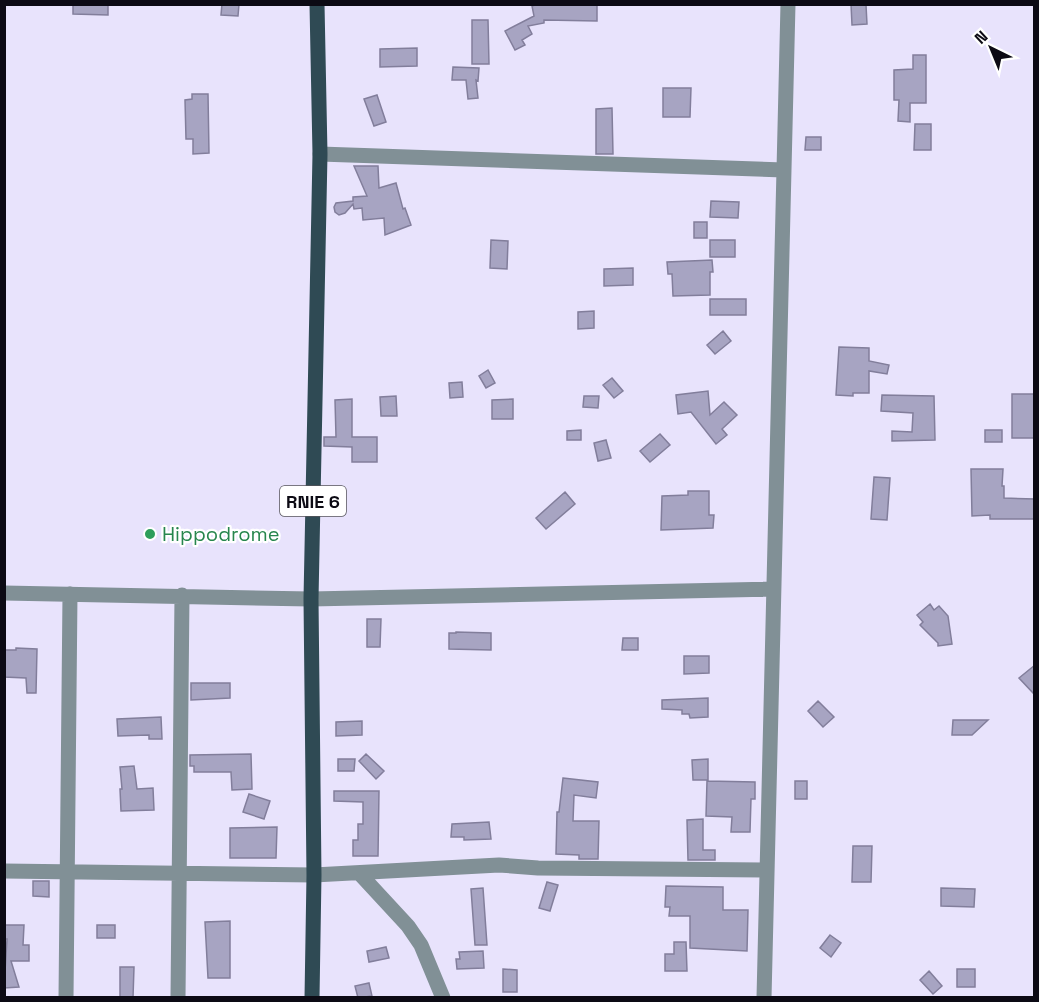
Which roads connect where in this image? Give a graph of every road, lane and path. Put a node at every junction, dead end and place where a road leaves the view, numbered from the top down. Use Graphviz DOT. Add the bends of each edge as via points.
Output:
graph roads {
  1 [pos="317,4"];
  2 [pos="788,4"];
  3 [pos="320,154"];
  4 [pos="784,170"];
  5 [pos="773,589"];
  6 [pos="4,593"];
  7 [pos="70,594"];
  8 [pos="182,595"];
  9 [pos="311,599"];
  10 [pos="767,870"];
  11 [pos="4,871"];
  12 [pos="68,872"];
  13 [pos="179,873"];
  14 [pos="359,873"];
  15 [pos="314,875"];
  16 [pos="66,998"];
  17 [pos="178,998"];
  18 [pos="312,998"];
  19 [pos="443,998"];
  20 [pos="764,998"];
  1 -- 3 [label="main road, RNIE 6"];
  2 -- 4 [label="street"];
  3 -- 4 [label="street"];
  3 -- 9 [label="main road, RNIE 6"];
  4 -- 5 [label="street"];
  5 -- 9 [label="street"];
  5 -- 10 [label="street"];
  6 -- 7 [label="street"];
  7 -- 8 [label="street"];
  7 -- 12 [label="street"];
  8 -- 9 [label="street"];
  8 -- 13 [label="street"];
  9 -- 15 [label="main road, RNIE 6"];
  10 -- 14 [label="street" via="499,865"];
  10 -- 20 [label="street"];
  11 -- 12 [label="street"];
  12 -- 13 [label="street"];
  12 -- 16 [label="street"];
  13 -- 15 [label="street"];
  13 -- 17 [label="street"];
  14 -- 15 [label="street"];
  14 -- 19 [label="street" via="422,945"];
  15 -- 18 [label="main road, RNIE 6"];
}
